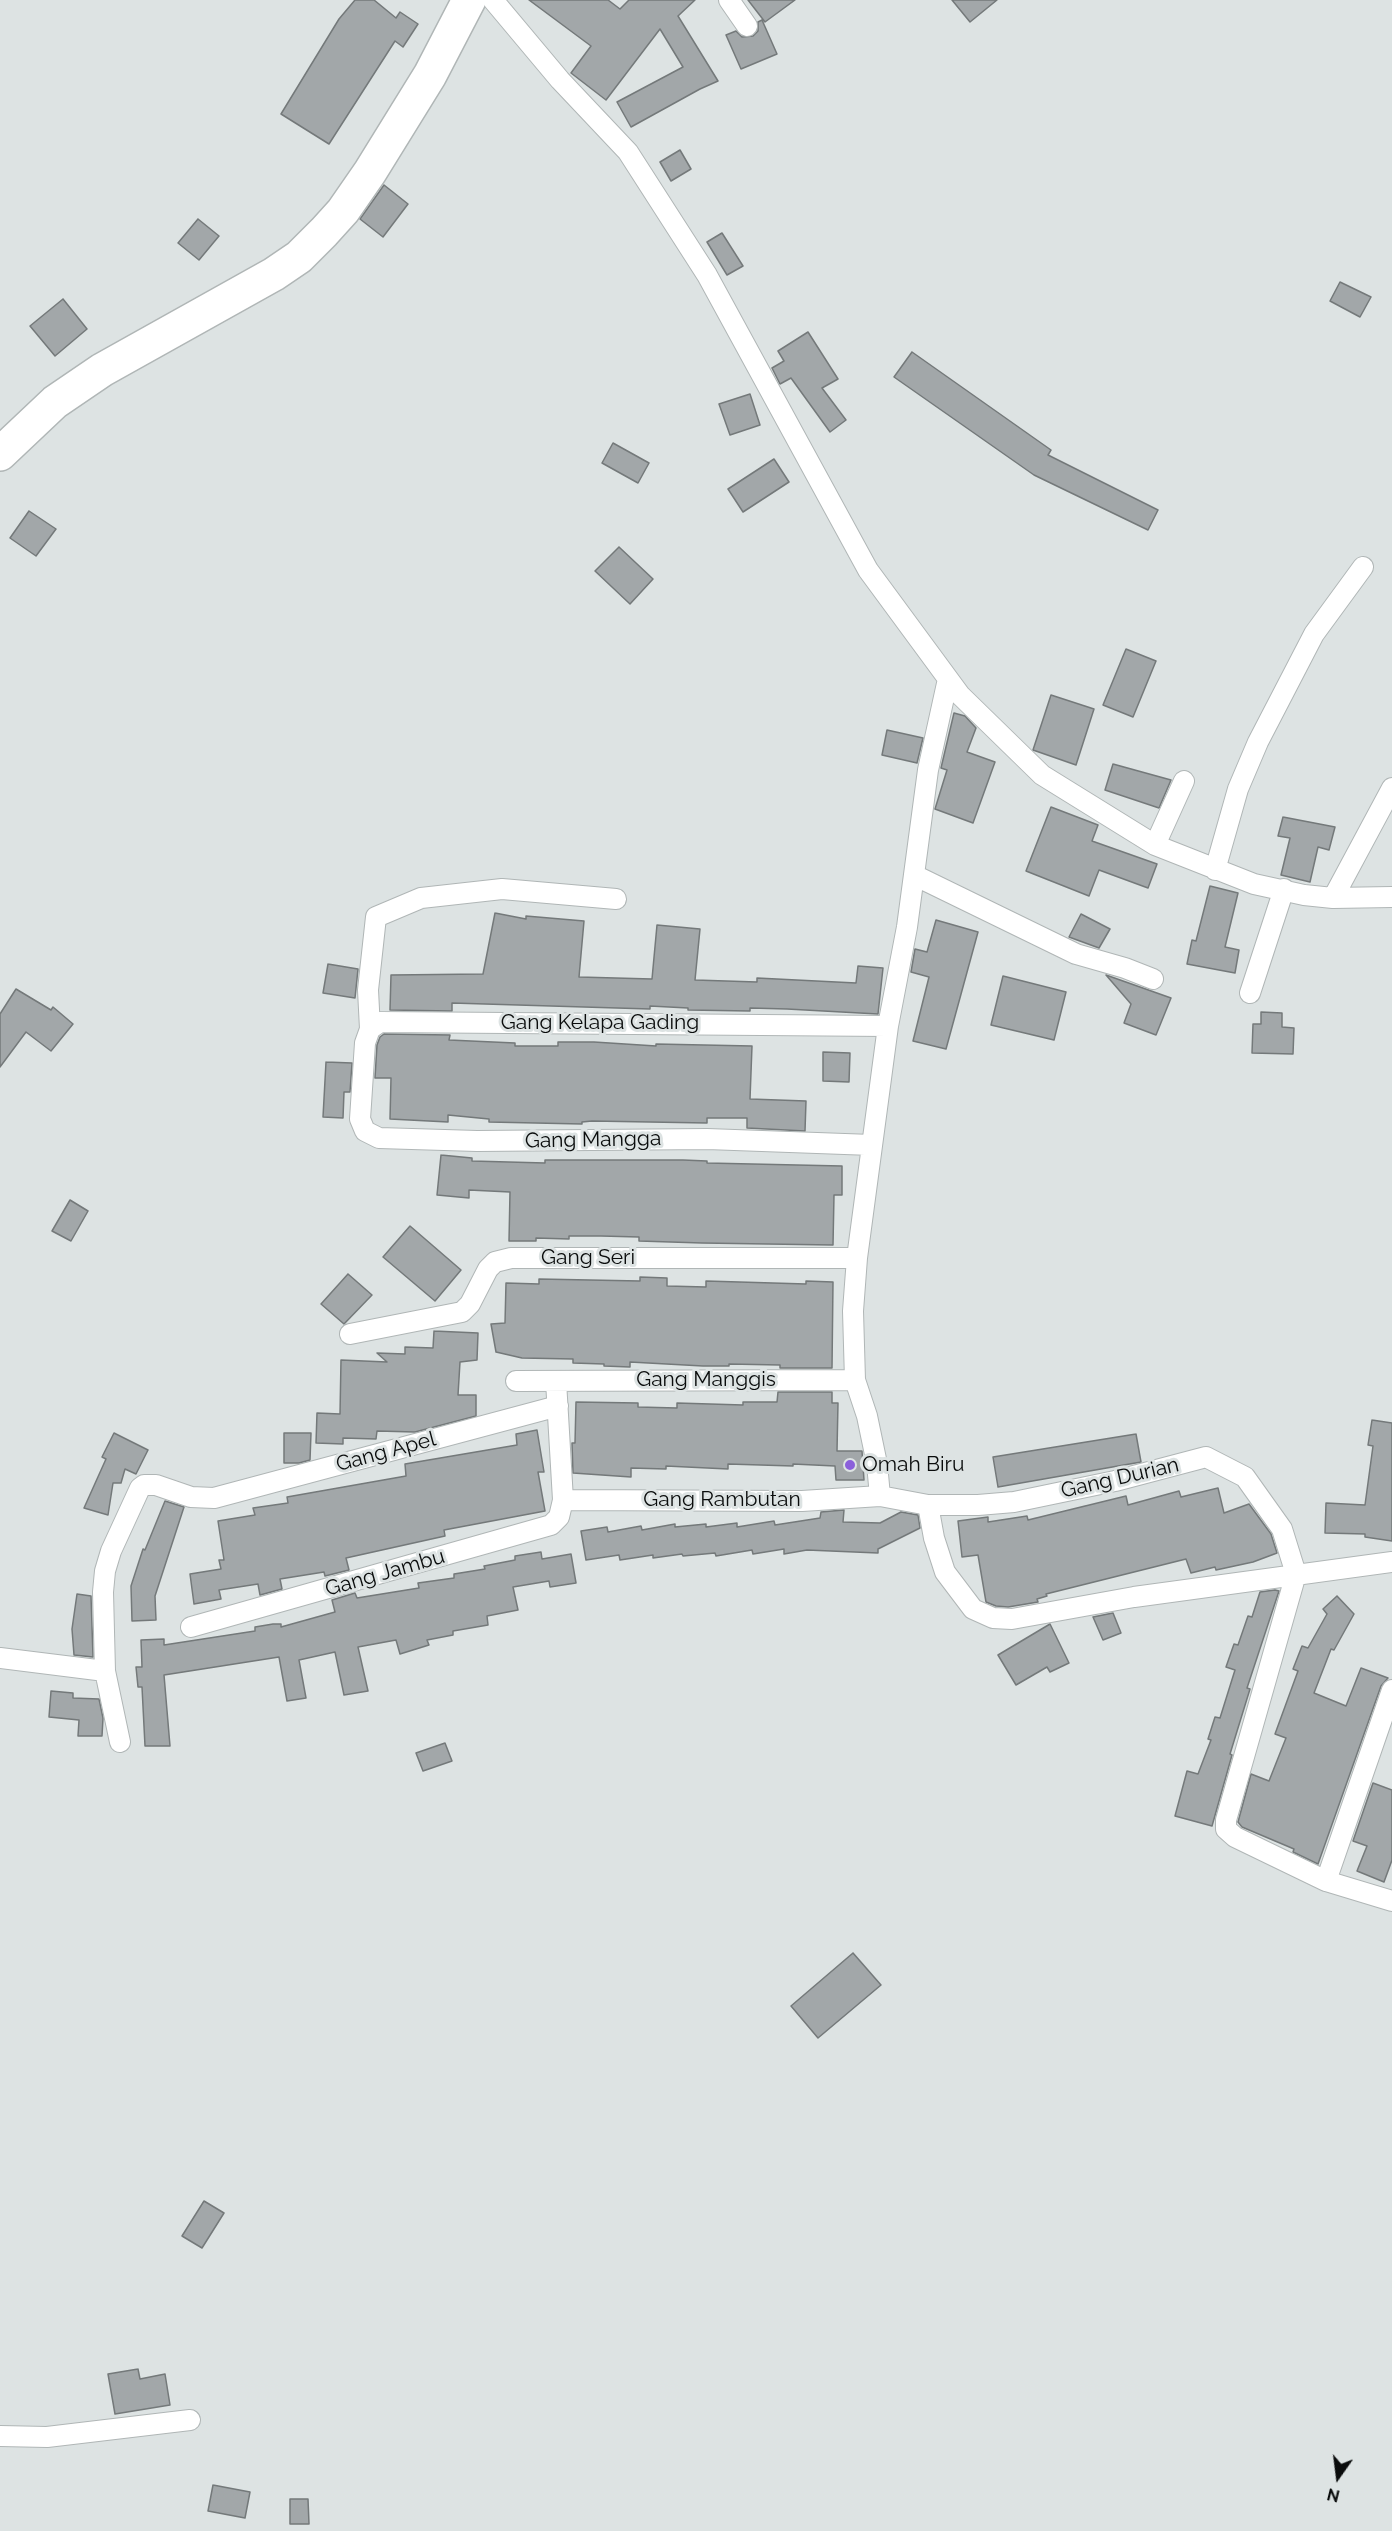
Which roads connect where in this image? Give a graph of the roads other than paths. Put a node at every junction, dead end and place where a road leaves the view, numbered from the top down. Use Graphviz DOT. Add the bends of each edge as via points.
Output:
graph roads {
  1 [pos="469,0"];
  2 [pos="493,0"];
  3 [pos="729,0"];
  4 [pos="747,26"];
  5 [pos="0,454"];
  6 [pos="1363,567"];
  7 [pos="948,678"];
  8 [pos="1184,781"];
  9 [pos="1392,788"];
  10 [pos="1155,845"];
  11 [pos="1215,870"];
  12 [pos="914,875"];
  13 [pos="1284,889"];
  14 [pos="1392,897"];
  15 [pos="1333,898"];
  16 [pos="616,899"];
  17 [pos="1153,979"];
  18 [pos="1250,993"];
  19 [pos="888,1026"];
  20 [pos="370,1029"];
  21 [pos="872,1145"];
  22 [pos="857,1258"];
  23 [pos="350,1334"];
  24 [pos="855,1380"];
  25 [pos="516,1381"];
  26 [pos="556,1381"];
  27 [pos="558,1406"];
  28 [pos="880,1496"];
  29 [pos="563,1500"];
  30 [pos="928,1505"];
  31 [pos="1392,1562"];
  32 [pos="1296,1574"];
  33 [pos="191,1627"];
  34 [pos="0,1658"];
  35 [pos="105,1671"];
  36 [pos="1392,1690"];
  37 [pos="120,1742"];
  38 [pos="1326,1881"];
  39 [pos="1392,1901"];
  40 [pos="189,2420"];
  41 [pos="0,2436"];
  1 -- 5 [label="highway" via="430,75 370,172 343,211 299,257 102,370 55,402"];
  2 -- 7 [label="street" via="560,80 628,152 707,275 868,570"];
  3 -- 4 [label="street"];
  6 -- 11 [label="street" via="1314,634 1258,742 1238,789"];
  7 -- 10 [label="street" via="960,695 1042,775"];
  7 -- 12 [label="street" via="928,770"];
  8 -- 10 [label="street"];
  9 -- 15 [label="street"];
  10 -- 11 [label="street"];
  11 -- 13 [label="street" via="1254,884"];
  12 -- 17 [label="street" via="1076,954"];
  12 -- 19 [label="street"];
  13 -- 15 [label="street"];
  13 -- 18 [label="street"];
  14 -- 15 [label="street"];
  16 -- 20 [label="street" via="502,889 421,898 376,917 368,990"];
  19 -- 20 [label="street, Gang Kelapa Gading" via="380,1022"];
  19 -- 21 [label="street"];
  20 -- 21 [label="street, Gang Mangga" via="365,1043 360,1119 365,1131 379,1138 707,1139"];
  21 -- 22 [label="street"];
  22 -- 23 [label="street, Gang Seri" via="511,1257 488,1269 462,1312"];
  22 -- 24 [label="street" via="853,1311"];
  24 -- 26 [label="street, Gang Manggis"];
  24 -- 28 [label="street" via="867,1416"];
  25 -- 26 [label="street, Gang Manggis"];
  26 -- 27 [label="street"];
  27 -- 29 [label="street"];
  27 -- 35 [label="street, Gang Apel" via="214,1498 191,1497 144,1485 105,1571"];
  28 -- 29 [label="street, Gang Rambutan" via="802,1501"];
  28 -- 30 [label="street, Gang Durian"];
  29 -- 33 [label="street, Gang Jambu" via="559,1517 551,1526"];
  30 -- 32 [label="street, Gang Durian" via="1014,1502 1206,1457 1245,1477 1282,1529"];
  30 -- 32 [label="street" via="945,1572 973,1609 993,1618 1012,1619"];
  31 -- 32 [label="street"];
  32 -- 38 [label="street" via="1225,1824 1235,1837"];
  34 -- 35 [label="street"];
  35 -- 37 [label="street"];
  36 -- 38 [label="street"];
  38 -- 39 [label="street"];
  40 -- 41 [label="street" via="47,2437"];
}
